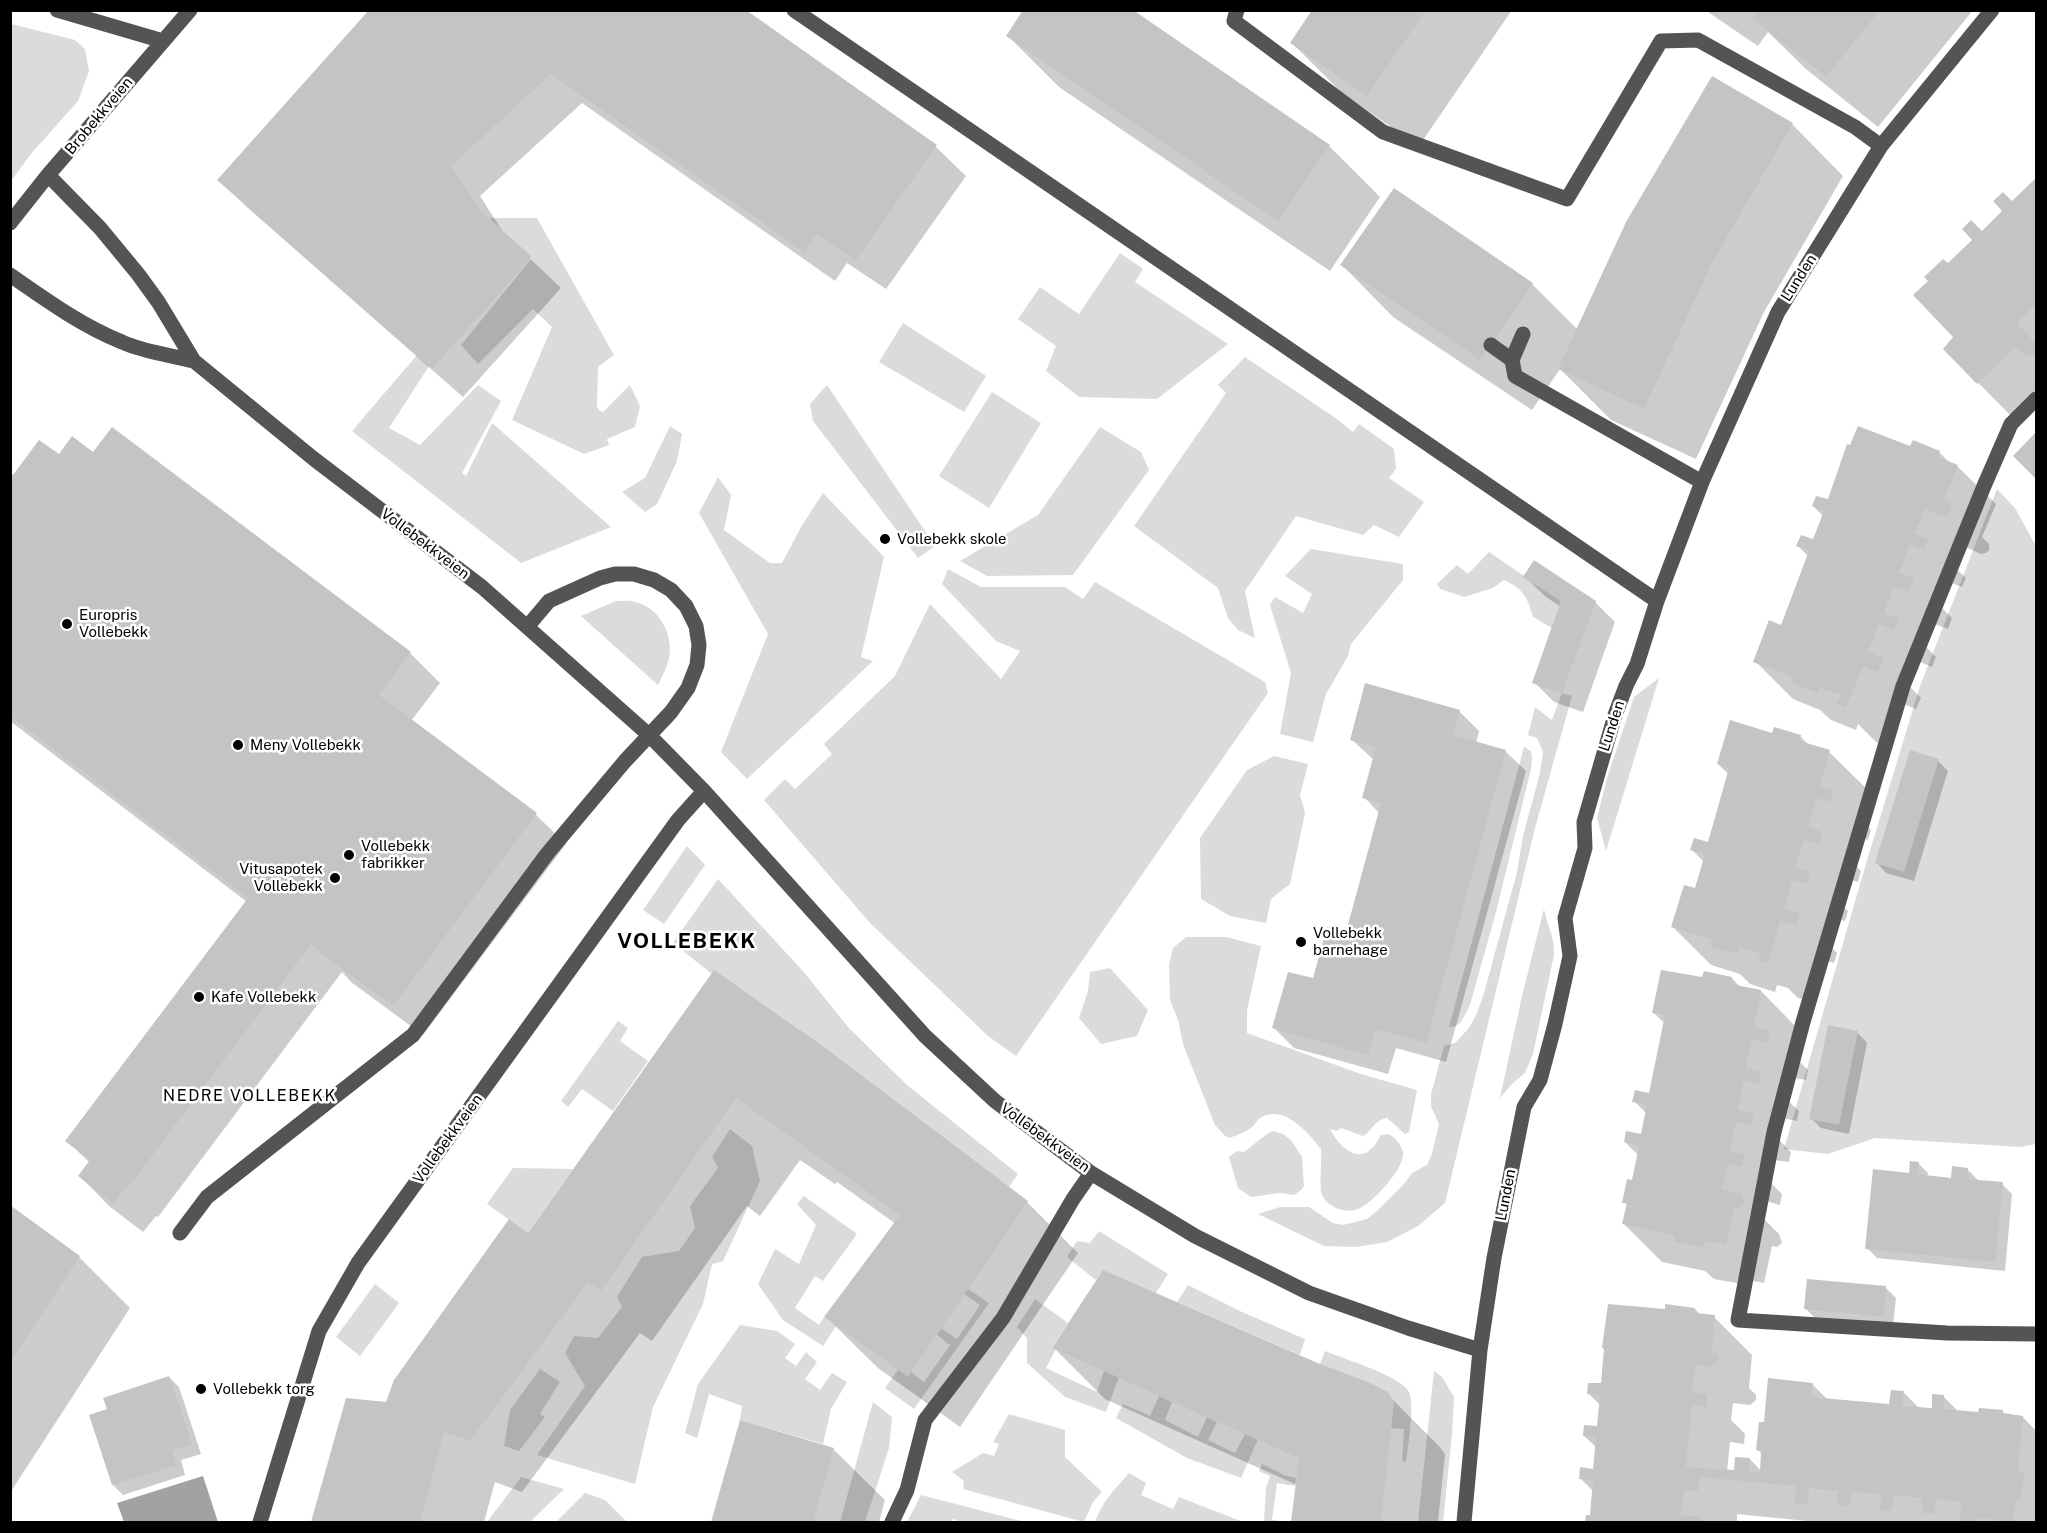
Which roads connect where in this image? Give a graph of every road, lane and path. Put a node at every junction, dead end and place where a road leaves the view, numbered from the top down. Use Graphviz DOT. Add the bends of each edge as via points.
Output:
graph roads {
  1 [pos="57,10"];
  2 [pos="190,10"];
  3 [pos="794,10"];
  4 [pos="1237,10"];
  5 [pos="1992,10"];
  6 [pos="163,41"];
  7 [pos="1881,146"];
  8 [pos="48,176"];
  9 [pos="10,223"];
  10 [pos="10,275"];
  11 [pos="1522,334"];
  12 [pos="1491,345"];
  13 [pos="1512,360"];
  14 [pos="194,361"];
  15 [pos="2037,399"];
  16 [pos="1702,482"];
  17 [pos="1657,602"];
  18 [pos="527,627"];
  19 [pos="650,735"];
  20 [pos="704,791"];
  21 [pos="1092,1173"];
  22 [pos="180,1233"];
  23 [pos="2037,1334"];
  24 [pos="1480,1350"];
  25 [pos="260,1522"];
  26 [pos="892,1522"];
  27 [pos="1464,1522"];
  1 -- 6 [label="street"];
  2 -- 6 [label="street, Brobekkveien"];
  3 -- 17 [label="street"];
  4 -- 7 [label="street" via="1234,21 1383,132 1567,199 1661,40 1698,40 1855,127"];
  5 -- 7 [label="street, Lunden"];
  6 -- 8 [label="street, Brobekkveien"];
  7 -- 16 [label="street, Lunden" via="1778,312"];
  8 -- 9 [label="street, Brobekkveien"];
  8 -- 14 [label="street, Vollebekkveien" via="100,228 138,274"];
  10 -- 14 [label="street, Vollebekkveien" via="66,313 114,339"];
  11 -- 13 [label="street"];
  12 -- 13 [label="street"];
  13 -- 16 [label="street" via="1515,376"];
  14 -- 18 [label="street, Vollebekkveien" via="483,588"];
  15 -- 23 [label="street" via="2011,424 1903,686 1774,1132 1738,1320 1947,1333"];
  16 -- 17 [label="street, Lunden"];
  17 -- 24 [label="street, Lunden" via="1615,716 1584,822 1585,848 1565,918 1570,956 1540,1080 1524,1107"];
  18 -- 19 [label="street, Vollebekkveien"];
  18 -- 19 [label="street" via="549,601 615,574 634,574 671,590 686,606 696,626 697,664 688,688"];
  19 -- 20 [label="street, Vollebekkveien"];
  19 -- 22 [label="street" via="547,854 413,1035 207,1197"];
  20 -- 21 [label="street, Vollebekkveien" via="925,1036 995,1101"];
  20 -- 25 [label="street, Vollebekkveien" via="678,819 358,1263 319,1331"];
  21 -- 24 [label="street, Vollebekkveien" via="1195,1236 1309,1293"];
  21 -- 26 [label="street" via="1003,1318 925,1420 908,1490"];
  24 -- 27 [label="street, Lunden"];
}
